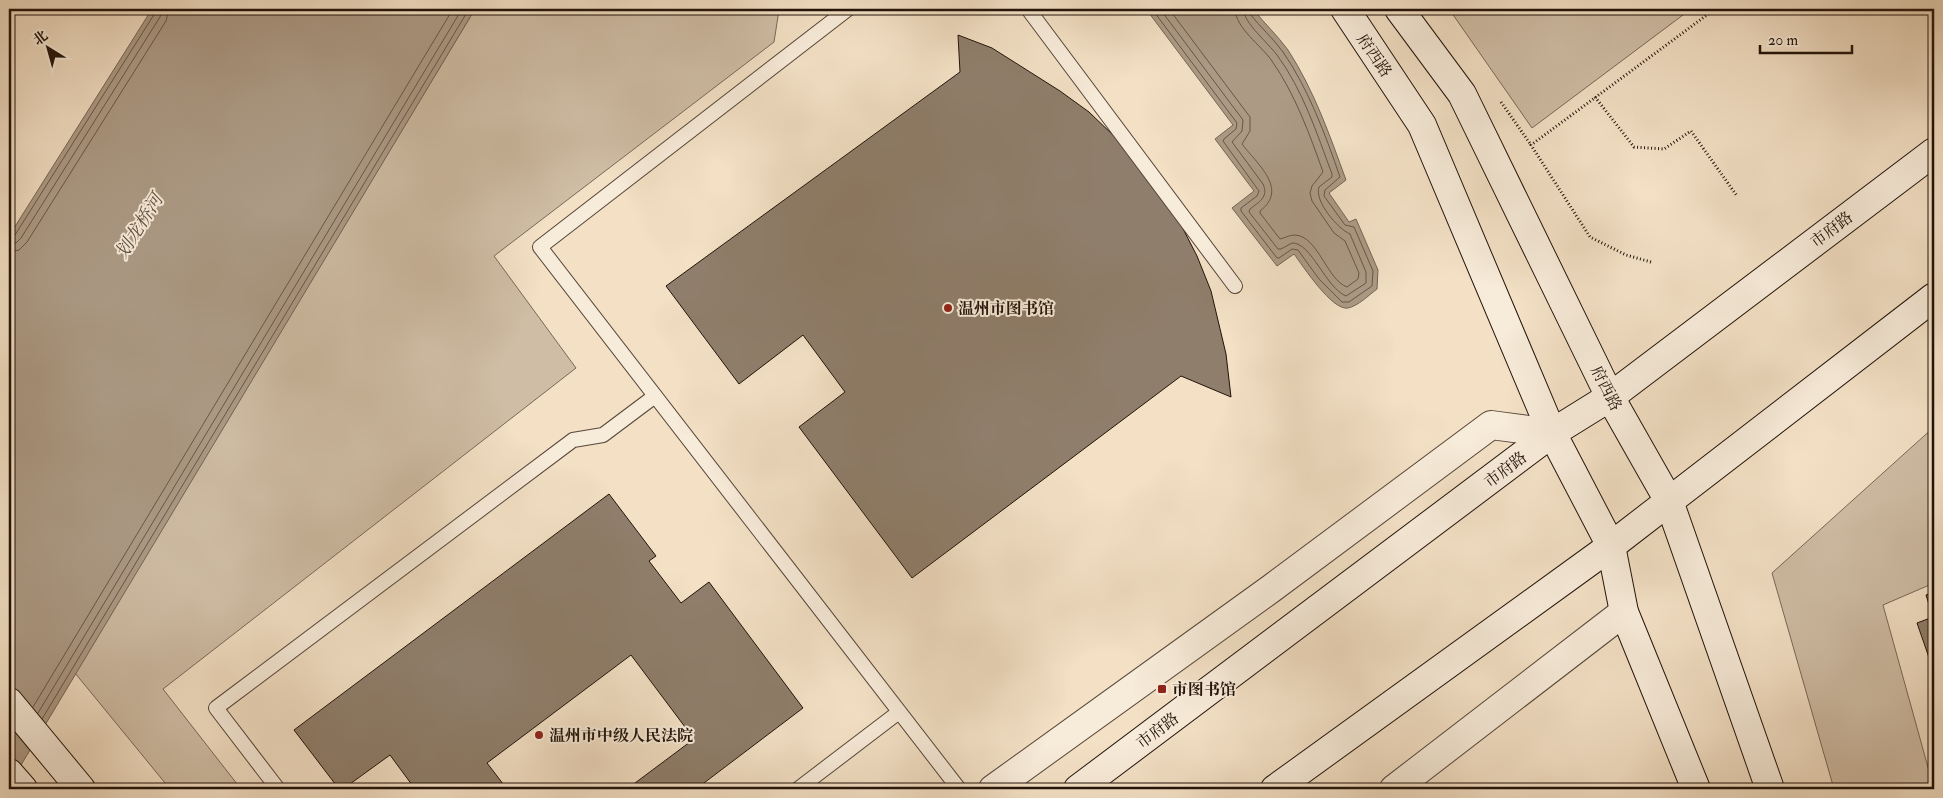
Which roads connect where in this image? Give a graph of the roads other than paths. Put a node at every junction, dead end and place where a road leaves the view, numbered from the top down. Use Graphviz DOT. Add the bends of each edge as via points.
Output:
graph roads {
  1 [pos="848,9"];
  2 [pos="1028,9"];
  3 [pos="1345,9"];
  4 [pos="1399,9"];
  5 [pos="1934,152"];
  6 [pos="1235,286"];
  7 [pos="1934,297"];
  8 [pos="655,396"];
  9 [pos="1610,397"];
  10 [pos="1552,433"];
  11 [pos="1670,500"];
  12 [pos="1612,546"];
  13 [pos="1624,612"];
  14 [pos="9,702"];
  15 [pos="899,712"];
  16 [pos="9,773"];
  17 [pos="80,788"];
  18 [pos="23,789"];
  19 [pos="278,789"];
  20 [pos="798,789"];
  21 [pos="959,789"];
  22 [pos="993,789"];
  23 [pos="1078,789"];
  24 [pos="1275,789"];
  25 [pos="1394,789"];
  26 [pos="1696,789"];
  27 [pos="1770,789"];
  1 -- 8 [label="lane" via="540,247"];
  2 -- 6 [label="lane"];
  3 -- 10 [label="street, 府西路" via="1422,125"];
  4 -- 9 [label="street, 府西路" via="1462,94"];
  5 -- 9 [label="street, 市府路"];
  7 -- 11 [label="street"];
  8 -- 15 [label="lane"];
  8 -- 19 [label="lane" via="603,435 573,440 216,708"];
  9 -- 10 [label="street, 市府路"];
  9 -- 11 [label="street, 府西路"];
  10 -- 12 [label="street, 府西路"];
  10 -- 22 [label="street" via="1491,425"];
  10 -- 23 [label="street, 市府路"];
  11 -- 12 [label="street"];
  11 -- 27 [label="street, 府西路"];
  12 -- 13 [label="street, 府西路"];
  12 -- 24 [label="street"];
  13 -- 25 [label="street"];
  13 -- 26 [label="street, 府西路"];
  14 -- 17 [label="street"];
  15 -- 20 [label="lane"];
  15 -- 21 [label="lane"];
  16 -- 18 [label="street"];
}
